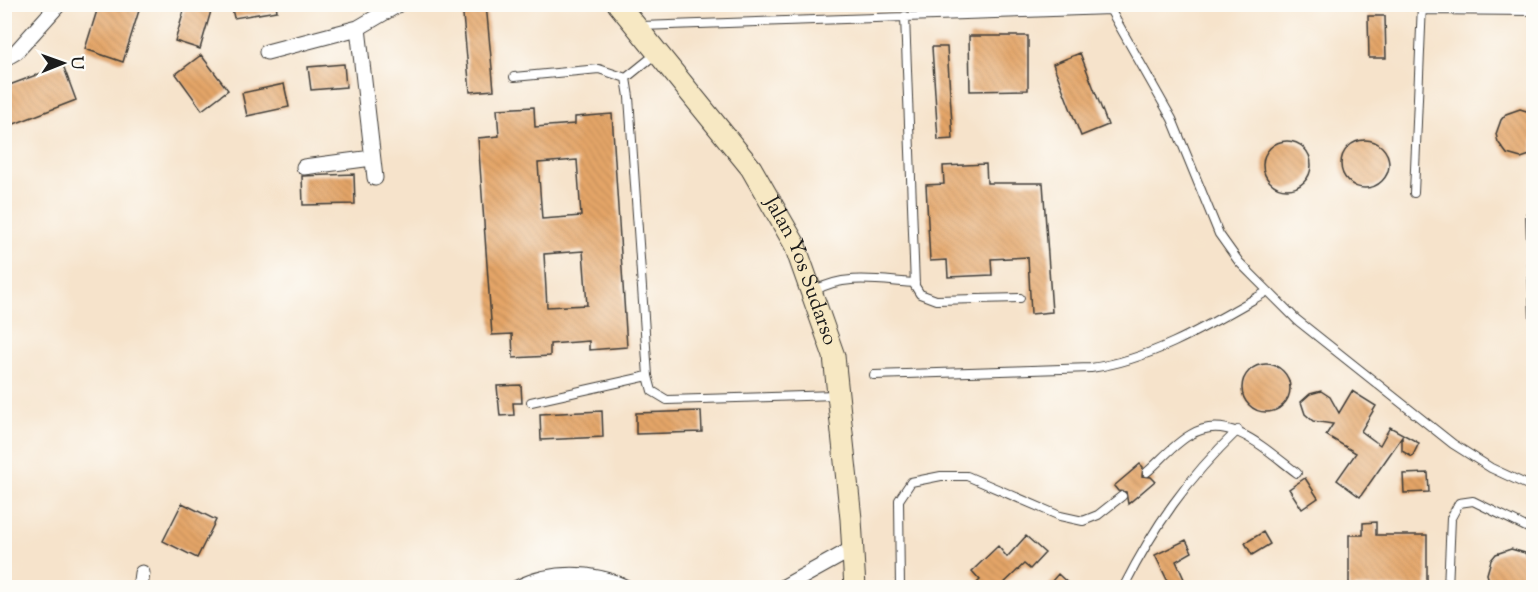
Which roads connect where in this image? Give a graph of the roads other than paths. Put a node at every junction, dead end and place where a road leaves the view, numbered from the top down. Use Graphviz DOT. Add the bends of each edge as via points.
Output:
graph roads {
  1 [pos="59,4"];
  2 [pos="399,4"];
  3 [pos="618,4"];
  4 [pos="1109,7"];
  5 [pos="1422,7"];
  6 [pos="1533,11"];
  7 [pos="905,16"];
  8 [pos="636,26"];
  9 [pos="358,28"];
  10 [pos="267,52"];
  11 [pos="657,53"];
  12 [pos="4,59"];
  13 [pos="514,77"];
  14 [pos="626,78"];
  15 [pos="372,158"];
  16 [pos="304,167"];
  17 [pos="375,178"];
  18 [pos="1414,193"];
  19 [pos="1530,215"];
  20 [pos="915,283"];
  21 [pos="1268,291"];
  22 [pos="813,292"];
  23 [pos="1020,298"];
  24 [pos="1533,320"];
  25 [pos="874,375"];
  26 [pos="648,376"];
  27 [pos="836,395"];
  28 [pos="531,402"];
  29 [pos="1238,430"];
  30 [pos="1147,472"];
  31 [pos="1297,473"];
  32 [pos="1533,488"];
  33 [pos="1122,496"];
  34 [pos="1533,531"];
  35 [pos="854,548"];
  36 [pos="517,588"];
  37 [pos="627,588"];
  38 [pos="782,588"];
  39 [pos="855,588"];
  40 [pos="900,588"];
  41 [pos="1122,588"];
  42 [pos="1448,588"];
  1 -- 12 [label="street" via="16,52"];
  2 -- 9 [label="street"];
  3 -- 8 [label="main road, Jalan Yos Sudarso"];
  4 -- 7 [label="lane"];
  4 -- 21 [label="lane" via="1172,119 1219,234 1239,262"];
  5 -- 6 [label="lane"];
  5 -- 18 [label="lane"];
  7 -- 8 [label="lane"];
  7 -- 20 [label="lane"];
  8 -- 11 [label="main road, Jalan Yos Sudarso"];
  9 -- 10 [label="street"];
  9 -- 15 [label="street"];
  11 -- 14 [label="lane"];
  11 -- 22 [label="main road, Jalan Yos Sudarso" via="751,168 794,243"];
  13 -- 14 [label="lane" via="599,69"];
  14 -- 26 [label="lane"];
  15 -- 16 [label="street"];
  15 -- 17 [label="street"];
  19 -- 24 [label="lane"];
  20 -- 22 [label="lane" via="846,280"];
  20 -- 23 [label="lane" via="920,294 936,300"];
  21 -- 25 [label="lane" via="1208,325 1119,364"];
  21 -- 32 [label="lane" via="1297,320 1453,444"];
  22 -- 27 [label="main road, Jalan Yos Sudarso" via="834,356"];
  26 -- 27 [label="lane" via="652,391 667,400"];
  26 -- 28 [label="lane"];
  27 -- 35 [label="main road, Jalan Yos Sudarso"];
  29 -- 30 [label="lane" via="1214,426 1190,434"];
  29 -- 31 [label="lane"];
  29 -- 41 [label="lane" via="1168,507"];
  33 -- 40 [label="lane" via="1098,515 1083,521 1060,516 967,476 911,482 899,500"];
  34 -- 42 [label="lane" via="1473,501 1459,503 1451,518"];
  35 -- 38 [label="street"];
  35 -- 39 [label="main road, Jalan Yos Sudarso"];
  36 -- 37 [label="street" via="552,576 575,576 615,582"];
}
